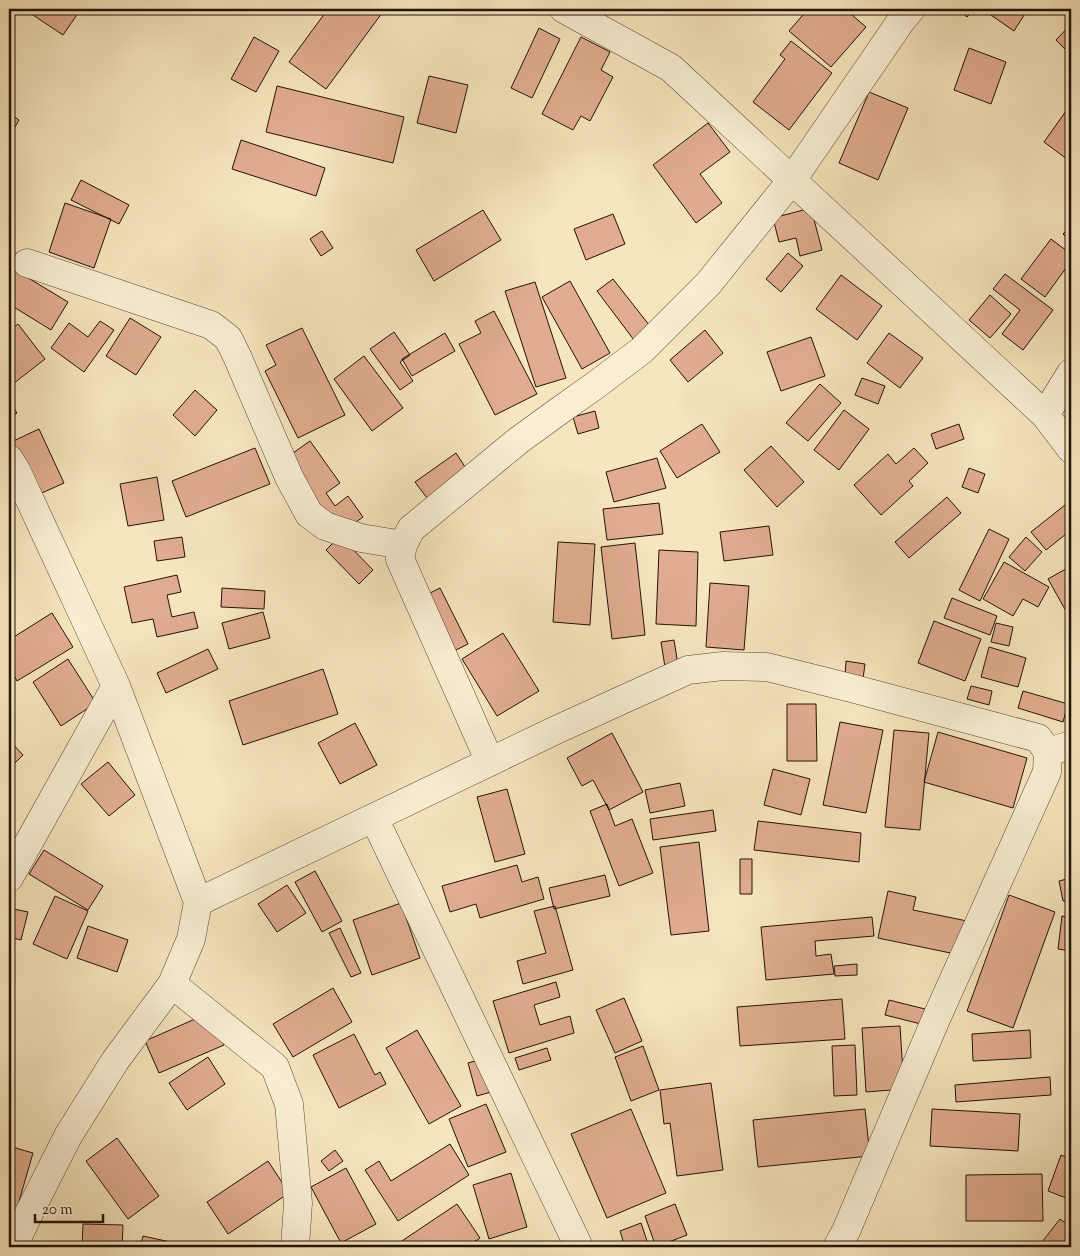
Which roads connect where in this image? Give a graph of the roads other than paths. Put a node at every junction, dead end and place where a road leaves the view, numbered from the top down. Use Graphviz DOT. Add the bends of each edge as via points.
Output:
graph roads {
  1 [pos="911,9"];
  2 [pos="568,10"];
  3 [pos="792,180"];
  4 [pos="27,264"];
  5 [pos="1071,373"];
  6 [pos="1045,415"];
  7 [pos="1071,449"];
  8 [pos="9,459"];
  9 [pos="403,545"];
  10 [pos="116,686"];
  11 [pos="1060,748"];
  12 [pos="490,762"];
  13 [pos="374,818"];
  14 [pos="9,878"];
  15 [pos="198,902"];
  16 [pos="172,984"];
  17 [pos="13,1247"];
  18 [pos="295,1247"];
  19 [pos="579,1247"];
  20 [pos="837,1247"];
  1 -- 3 [label="street"];
  2 -- 3 [label="street" via="671,68"];
  3 -- 6 [label="street"];
  3 -- 9 [label="street" via="708,284 642,350 519,440 411,529"];
  4 -- 9 [label="street" via="211,325 228,338 289,477 309,514 325,526 361,538"];
  5 -- 6 [label="street"];
  6 -- 7 [label="street"];
  8 -- 10 [label="street"];
  9 -- 12 [label="street" via="400,559"];
  10 -- 14 [label="street"];
  10 -- 15 [label="street"];
  11 -- 12 [label="street" via="1038,738 767,667 723,666 688,670"];
  11 -- 20 [label="street" via="936,1019"];
  12 -- 13 [label="street"];
  13 -- 15 [label="street"];
  13 -- 19 [label="street"];
  15 -- 16 [label="street" via="191,939"];
  16 -- 17 [label="street" via="115,1061 68,1136"];
  16 -- 18 [label="street" via="275,1067 289,1104 298,1203"];
}
